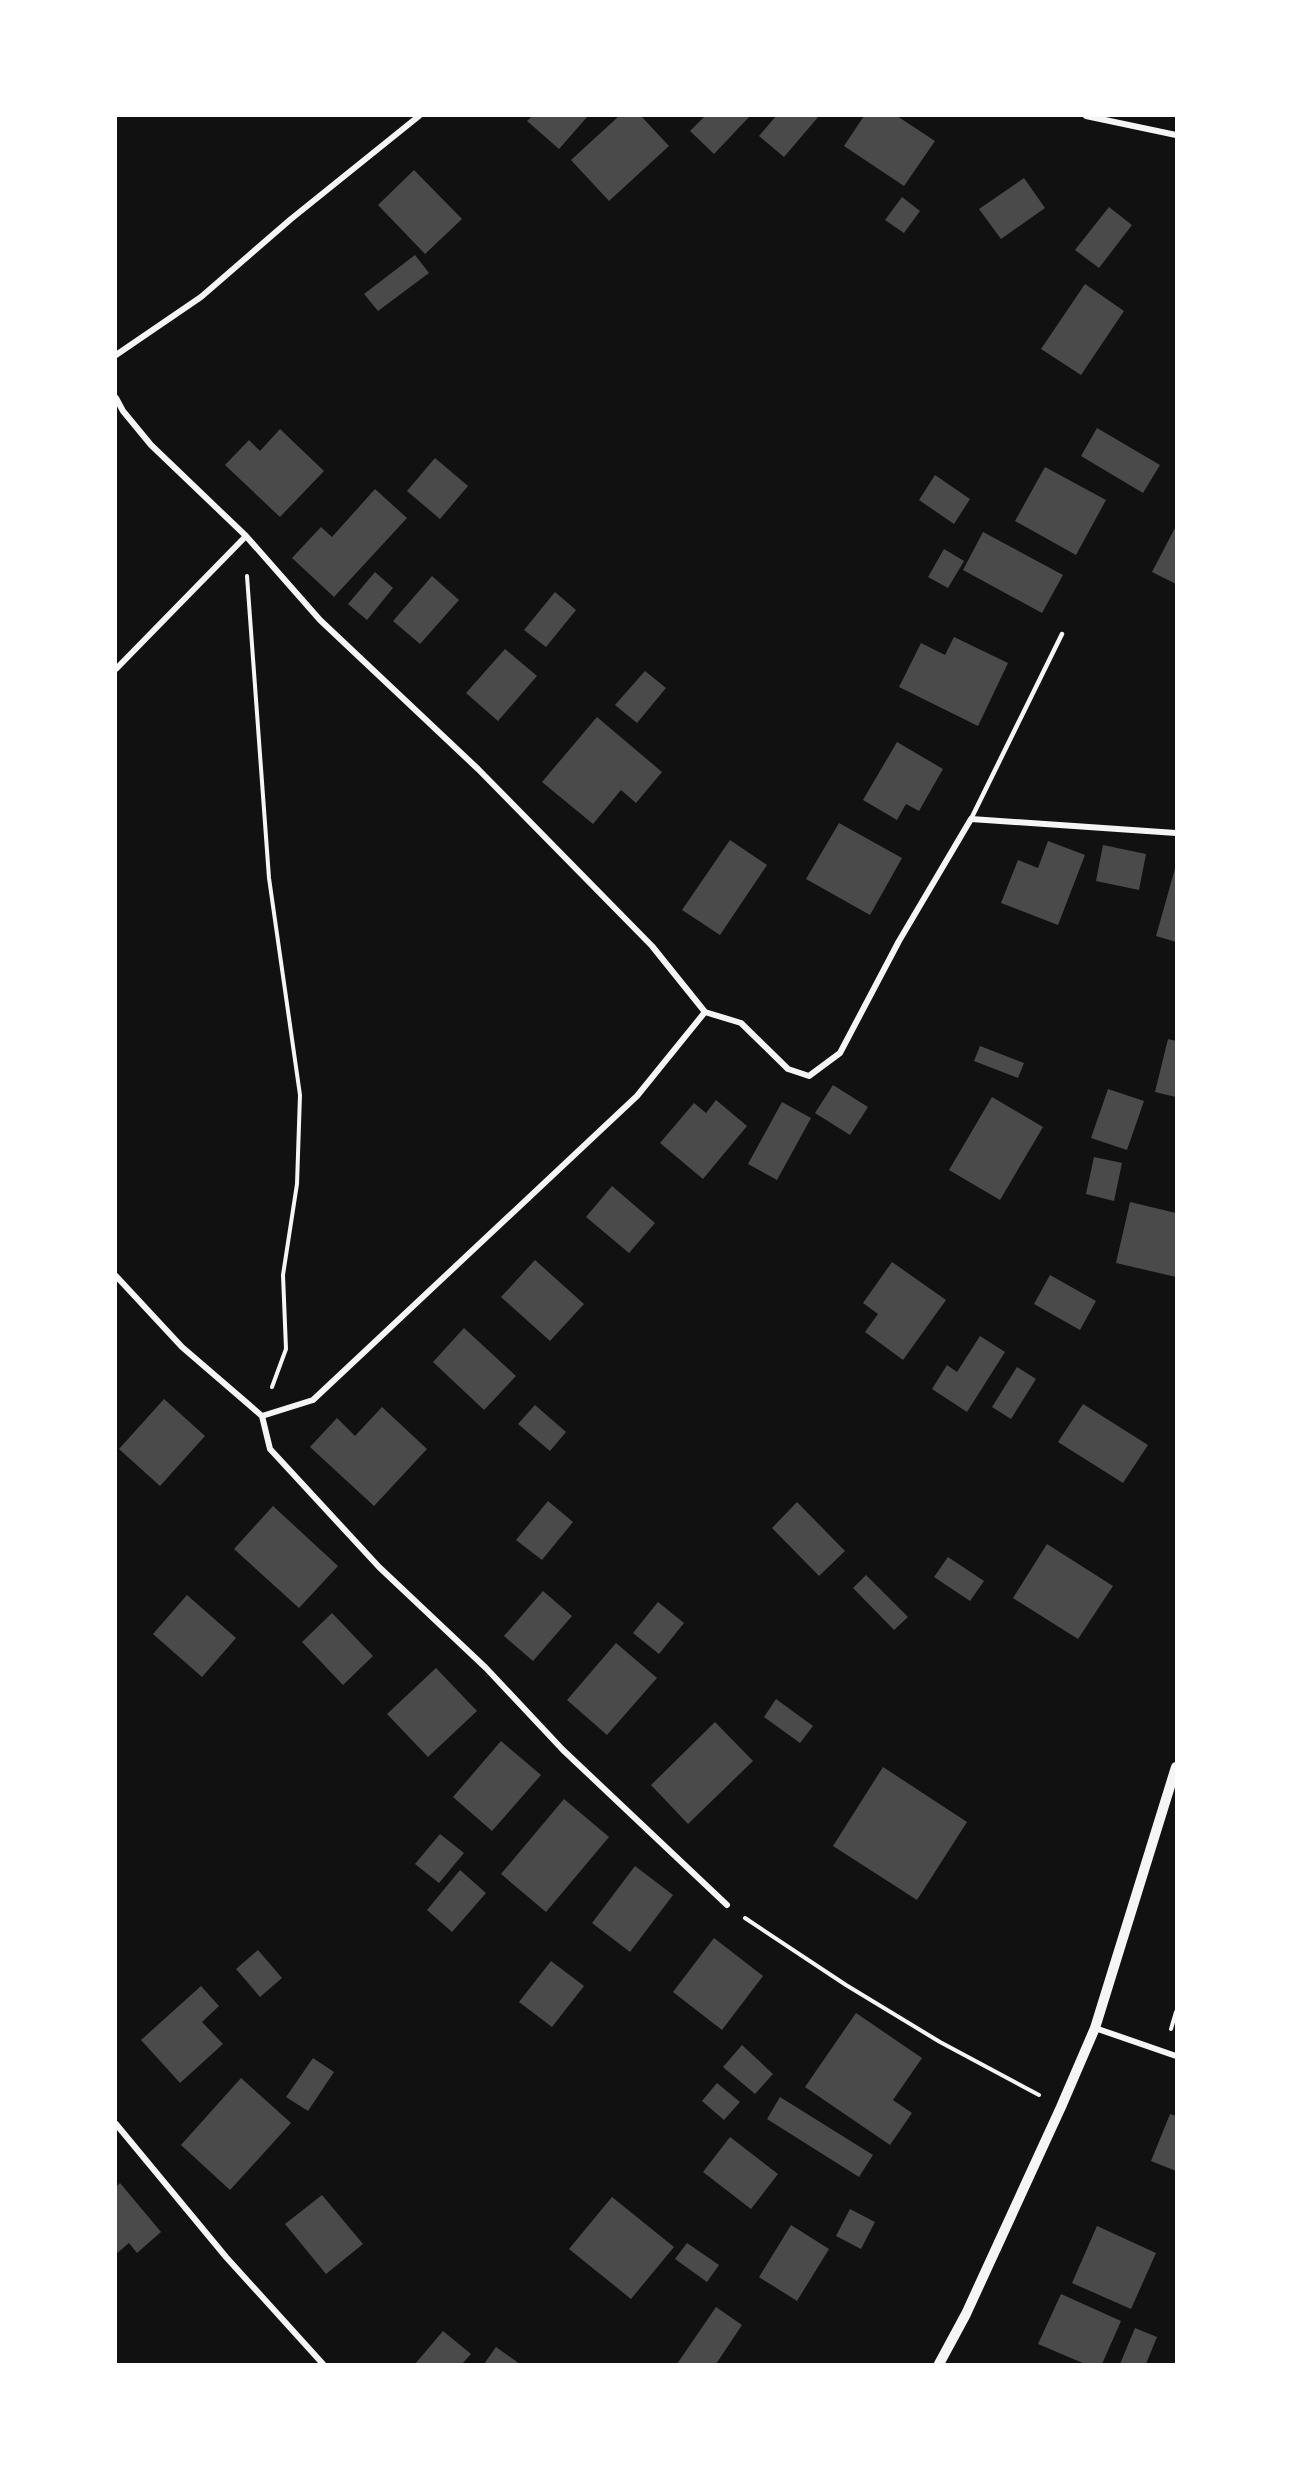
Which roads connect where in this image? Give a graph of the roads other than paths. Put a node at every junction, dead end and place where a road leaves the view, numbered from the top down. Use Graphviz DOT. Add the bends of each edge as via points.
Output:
graph roads {
  1 [pos="419,116"];
  2 [pos="1086,116"];
  3 [pos="1176,135"];
  4 [pos="116,355"];
  5 [pos="116,398"];
  6 [pos="246,536"];
  7 [pos="1062,634"];
  8 [pos="116,669"];
  9 [pos="971,819"];
  10 [pos="1176,833"];
  11 [pos="705,1012"];
  12 [pos="116,1276"];
  13 [pos="262,1416"];
  14 [pos="1176,1767"];
  15 [pos="727,1905"];
  16 [pos="1095,2028"];
  17 [pos="1176,2056"];
  18 [pos="116,2124"];
  19 [pos="323,2364"];
  20 [pos="939,2364"];
  1 -- 4 [label="street" via="201,297"];
  2 -- 3 [label="street"];
  5 -- 6 [label="street" via="151,445"];
  6 -- 8 [label="street"];
  6 -- 11 [label="street" via="320,620 478,769 652,946"];
  7 -- 9 [label="lane"];
  9 -- 10 [label="street"];
  9 -- 11 [label="street" via="899,941 840,1053 809,1076 788,1069 741,1023"];
  11 -- 13 [label="street" via="637,1096 313,1400"];
  12 -- 13 [label="street" via="182,1347"];
  13 -- 15 [label="street" via="270,1449 379,1567 486,1668 563,1750"];
  14 -- 16 [label="street"];
  16 -- 17 [label="street"];
  16 -- 20 [label="street" via="966,2314"];
  18 -- 19 [label="street" via="226,2257"];
}
